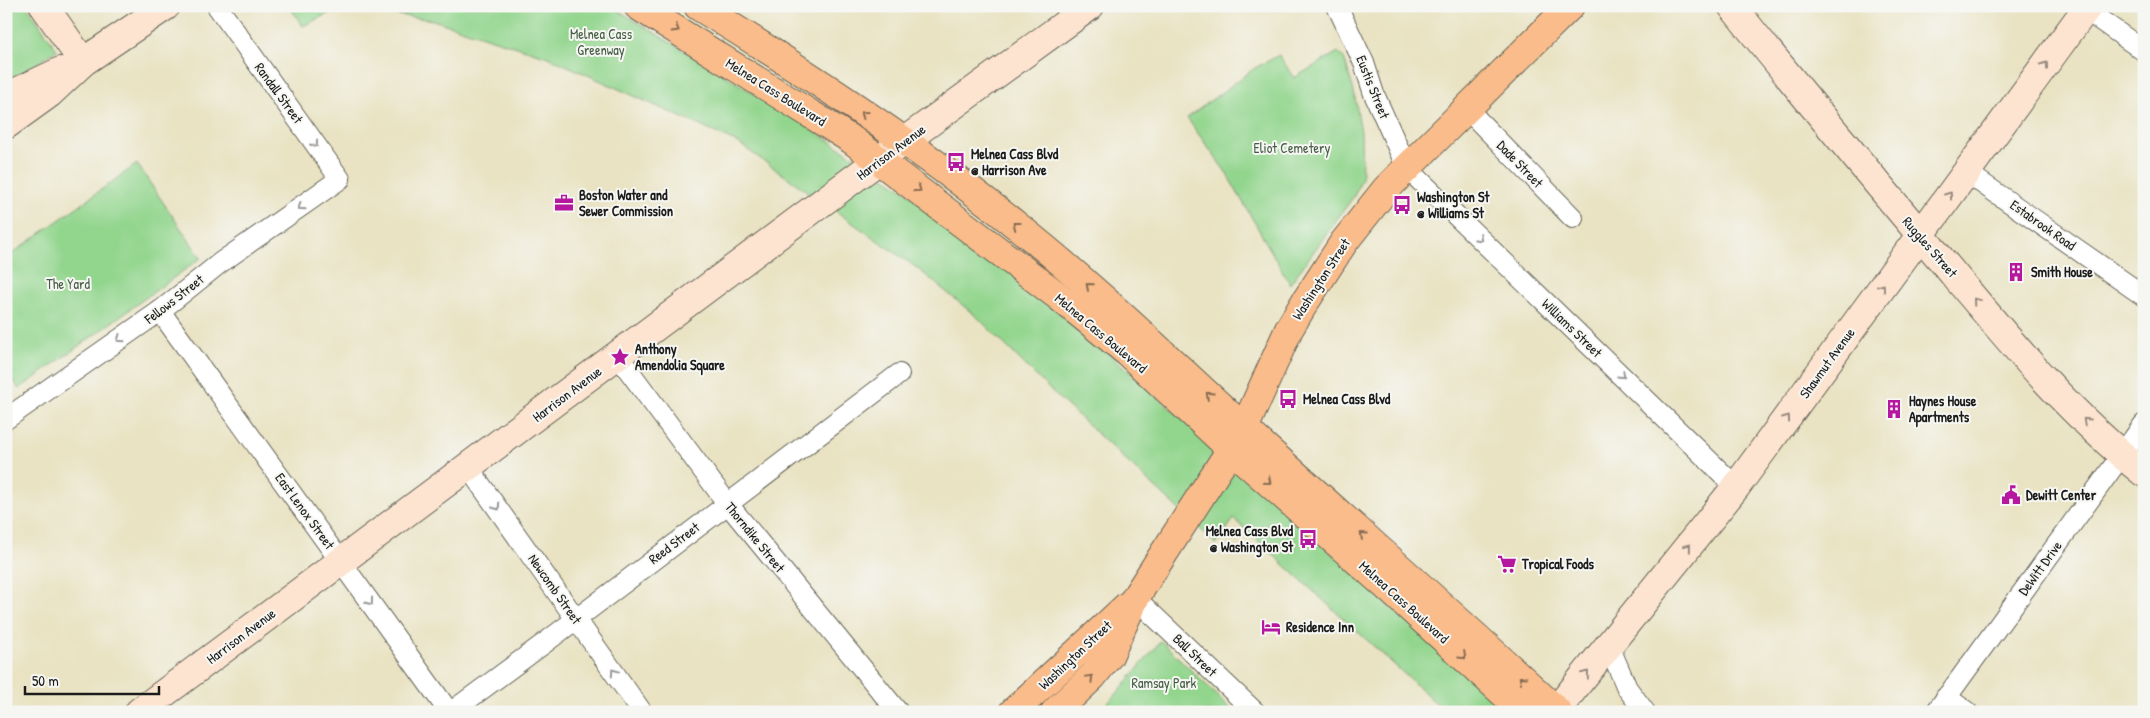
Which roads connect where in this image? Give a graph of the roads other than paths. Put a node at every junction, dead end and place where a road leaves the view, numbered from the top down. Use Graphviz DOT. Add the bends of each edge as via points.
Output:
graph roads {
  1 [pos="44,6"];
  2 [pos="166,6"];
  3 [pos="217,6"];
  4 [pos="638,6"];
  5 [pos="698,6"];
  6 [pos="1090,6"];
  7 [pos="1337,6"];
  8 [pos="1570,6"];
  9 [pos="1732,6"];
  10 [pos="2087,8"];
  11 [pos="2144,51"];
  12 [pos="83,62"];
  13 [pos="6,98"];
  14 [pos="1467,109"];
  15 [pos="6,125"];
  16 [pos="903,142"];
  17 [pos="879,160"];
  18 [pos="1407,168"];
  19 [pos="1966,172"];
  20 [pos="340,179"];
  21 [pos="1573,218"];
  22 [pos="1920,235"];
  23 [pos="2144,296"];
  24 [pos="160,311"];
  25 [pos="618,356"];
  26 [pos="899,374"];
  27 [pos="6,419"];
  28 [pos="2144,424"];
  29 [pos="1238,439"];
  30 [pos="2121,455"];
  31 [pos="468,467"];
  32 [pos="2144,473"];
  33 [pos="1736,487"];
  34 [pos="727,503"];
  35 [pos="342,562"];
  36 [pos="1135,598"];
  37 [pos="575,618"];
  38 [pos="1609,646"];
  39 [pos="1941,704"];
  40 [pos="1556,711"];
  41 [pos="139,712"];
  42 [pos="450,712"];
  43 [pos="642,712"];
  44 [pos="898,712"];
  45 [pos="1013,712"];
  46 [pos="1055,712"];
  47 [pos="1255,712"];
  48 [pos="1524,712"];
  49 [pos="1645,712"];
  50 [pos="1967,712"];
  1 -- 12 [label="main road"];
  2 -- 12 [label="main road"];
  3 -- 20 [label="street, Randall Street, one-way"];
  4 -- 17 [label="main road, Melnea Cass Boulevard, one-way"];
  16 -- 5 [label="main road, Melnea Cass Boulevard, one-way" via="796,67"];
  6 -- 16 [label="main road, Harrison Avenue"];
  7 -- 18 [label="street, Eustis Street"];
  8 -- 14 [label="main road, Washington Street"];
  9 -- 22 [label="main road, Ruggles Street"];
  10 -- 11 [label="street"];
  19 -- 10 [label="main road, Shawmut Avenue, one-way"];
  12 -- 13 [label="main road" via="47,76"];
  12 -- 15 [label="main road" via="49,94"];
  14 -- 18 [label="main road, Washington Street"];
  14 -- 21 [label="street, Dade Street"];
  16 -- 17 [label="main road, Harrison Avenue"];
  29 -- 16 [label="main road, Melnea Cass Boulevard, one-way" via="1127,319 1054,255"];
  17 -- 25 [label="main road, Harrison Avenue"];
  17 -- 29 [label="main road, Melnea Cass Boulevard, one-way" via="979,234"];
  18 -- 29 [label="main road, Washington Street" via="1344,242 1305,302 1289,329"];
  18 -- 33 [label="street, Williams Street, one-way"];
  22 -- 19 [label="main road, Shawmut Avenue, one-way"];
  19 -- 23 [label="street, Estabrook Road"];
  20 -- 24 [label="street, Fellows Street, one-way" via="220,263"];
  30 -- 22 [label="main road, Ruggles Street, one-way" via="2038,374"];
  33 -- 22 [label="main road, Shawmut Avenue, one-way"];
  24 -- 27 [label="street, Fellows Street, one-way"];
  24 -- 35 [label="street, East Lenox Street"];
  25 -- 31 [label="main road, Harrison Avenue"];
  25 -- 34 [label="street, Thorndike Street"];
  26 -- 34 [label="street, Reed Street"];
  28 -- 30 [label="street, DeWitt Drive"];
  29 -- 36 [label="main road, Washington Street"];
  40 -- 29 [label="main road, Melnea Cass Boulevard, one-way"];
  29 -- 48 [label="main road, Melnea Cass Boulevard, one-way" via="1388,587"];
  30 -- 32 [label="main road, Ruggles Street"];
  30 -- 39 [label="street, DeWitt Drive"];
  31 -- 35 [label="main road, Harrison Avenue"];
  31 -- 37 [label="street, Newcomb Street, one-way"];
  38 -- 33 [label="main road, Shawmut Avenue, one-way"];
  34 -- 37 [label="street, Reed Street"];
  34 -- 44 [label="street, Thorndike Street"];
  35 -- 41 [label="main road, Harrison Avenue"];
  35 -- 42 [label="street, East Lenox Street, one-way"];
  36 -- 45 [label="main road, Washington Street"];
  46 -- 36 [label="main road, Washington Street, one-way" via="1109,656"];
  36 -- 47 [label="street, Ball Street"];
  37 -- 42 [label="street, Reed Street"];
  43 -- 37 [label="street, Newcomb Street, one-way"];
  40 -- 38 [label="main road, Shawmut Avenue, one-way"];
  38 -- 49 [label="street" via="1627,688"];
  39 -- 50 [label="street"];
}
